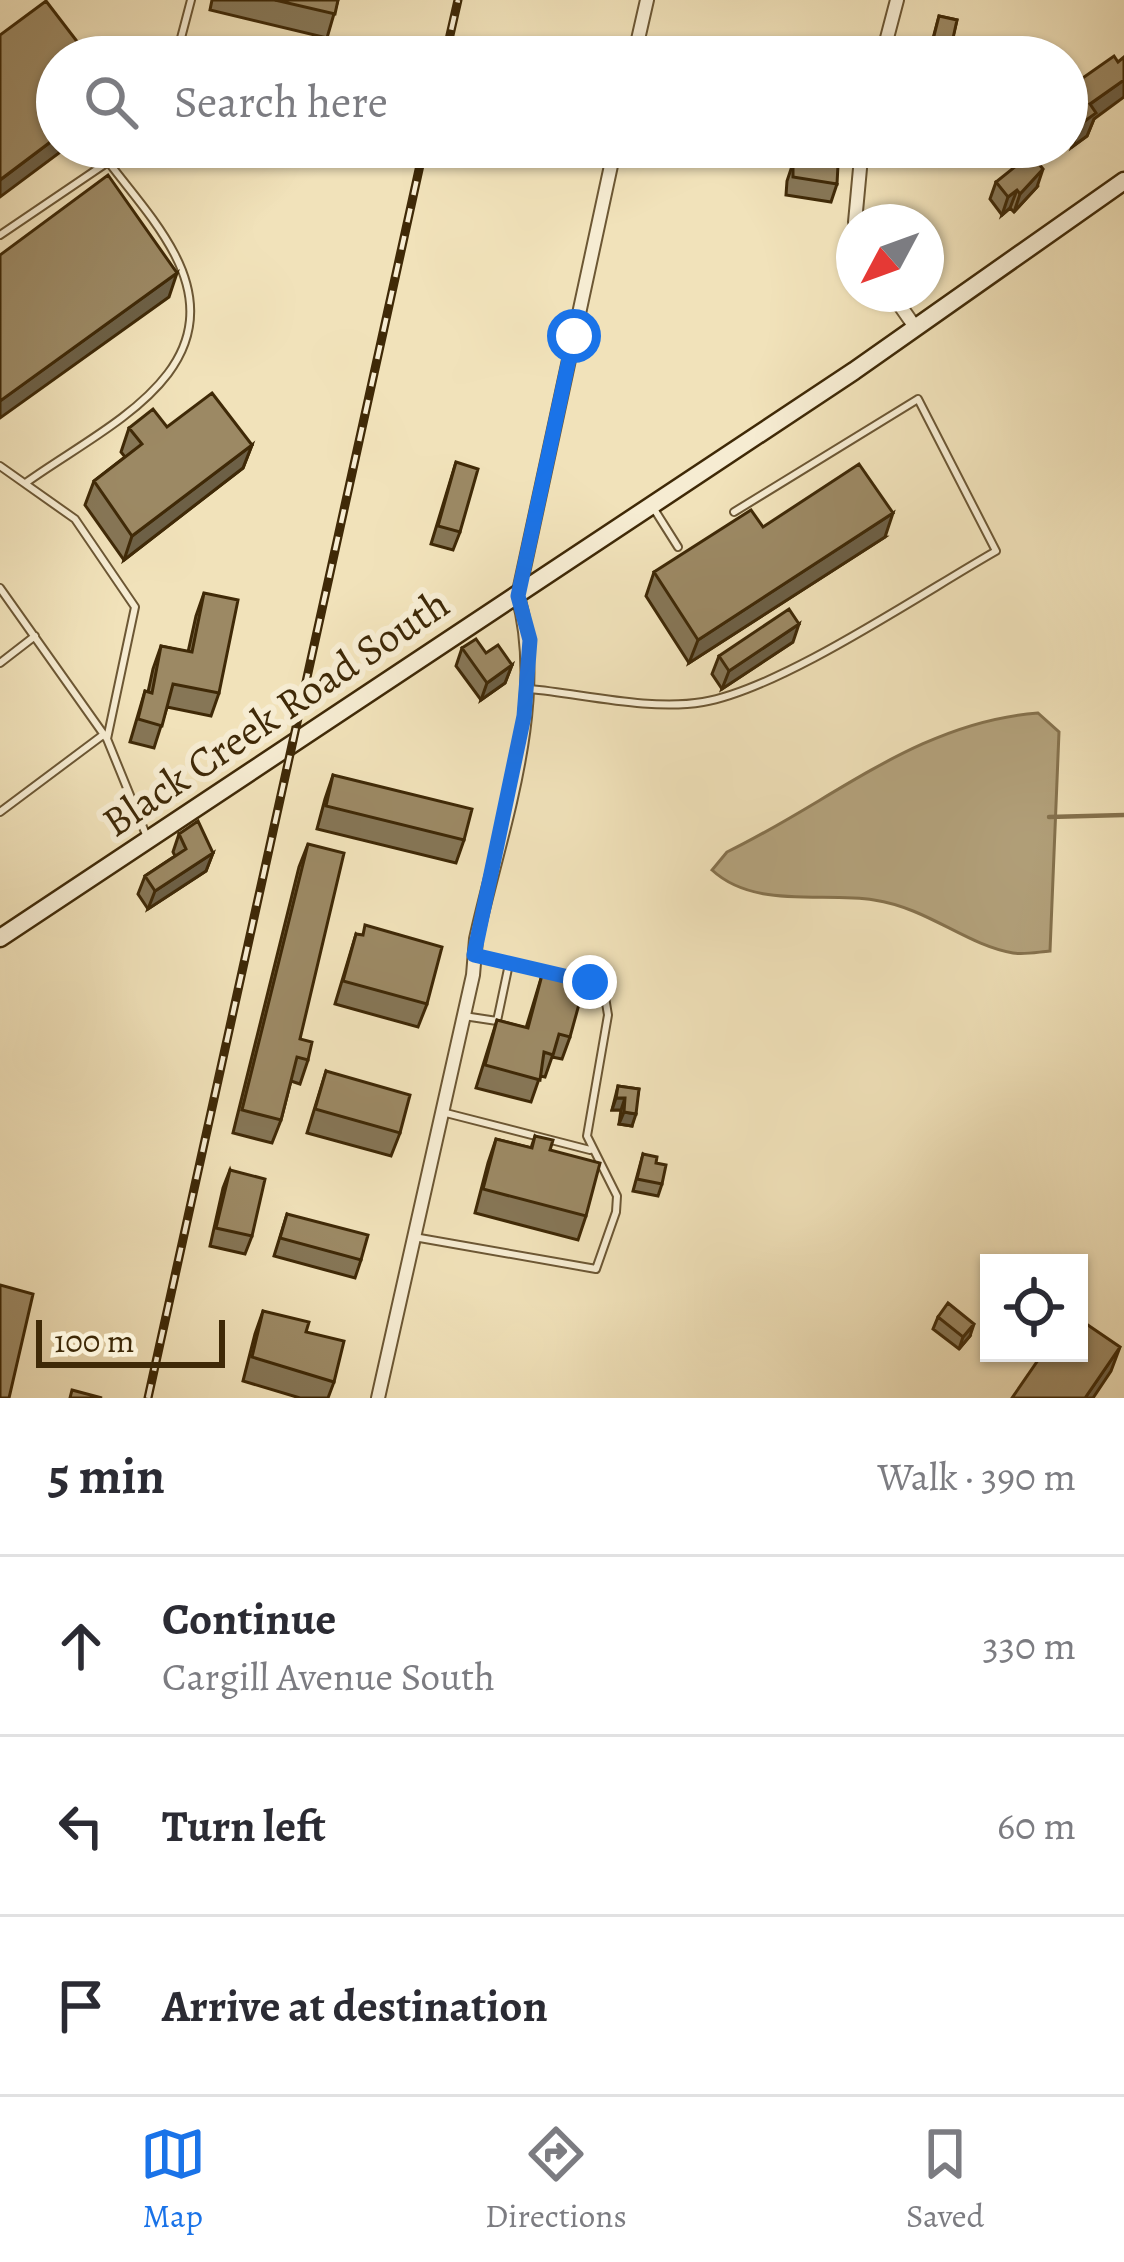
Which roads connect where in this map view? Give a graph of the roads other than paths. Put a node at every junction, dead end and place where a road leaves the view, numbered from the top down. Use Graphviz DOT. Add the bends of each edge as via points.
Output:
graph roads {
  1 [pos="191,0"];
  2 [pos="647,0"];
  3 [pos="897,0"];
  4 [pos="182,36"];
  5 [pos="639,36"];
  6 [pos="888,36"];
  7 [pos="104,168"];
  8 [pos="113,168"];
  9 [pos="610,168"];
  10 [pos="860,168"];
  11 [pos="1124,181"];
  12 [pos="857,204"];
  13 [pos="0,235"];
  14 [pos="905,312"];
  15 [pos="915,327"];
  16 [pos="0,466"];
  17 [pos="27,482"];
  18 [pos="652,506"];
  19 [pos="734,512"];
  20 [pos="678,547"];
  21 [pos="0,588"];
  22 [pos="518,596"];
  23 [pos="35,636"];
  24 [pos="0,663"];
  25 [pos="526,688"];
  26 [pos="106,737"];
  27 [pos="0,812"];
  28 [pos="148,840"];
  29 [pos="0,938"];
  30 [pos="474,955"];
  31 [pos="509,964"];
  32 [pos="464,1016"];
  33 [pos="442,1112"];
  34 [pos="590,1150"];
  35 [pos="414,1238"];
  36 [pos="378,1398"];
  1 -- 4 [label="lane"];
  2 -- 5 [label="street"];
  3 -- 6 [label="street"];
  7 -- 13 [label="lane"];
  8 -- 17 [label="lane" via="175,255 189,337 164,384"];
  9 -- 22 [label="street"];
  10 -- 12 [label="street"];
  11 -- 15 [label="street, Black Creek Road South"];
  14 -- 15 [label="street"];
  15 -- 18 [label="street, Black Creek Road South"];
  16 -- 17 [label="lane"];
  17 -- 26 [label="lane" via="75,519 135,607"];
  18 -- 20 [label="lane"];
  18 -- 22 [label="street, Black Creek Road South"];
  19 -- 25 [label="lane" via="918,399 996,551 804,660 701,703"];
  21 -- 23 [label="lane"];
  22 -- 25 [label="street" via="530,640"];
  22 -- 28 [label="street, Black Creek Road South"];
  23 -- 24 [label="lane"];
  23 -- 26 [label="lane"];
  25 -- 30 [label="street"];
  26 -- 27 [label="lane"];
  26 -- 28 [label="lane"];
  28 -- 29 [label="street, Black Creek Road South"];
  30 -- 31 [label="lane"];
  30 -- 32 [label="street"];
  31 -- 32 [label="lane" via="497,1021"];
  31 -- 34 [label="lane" via="590,982 605,997"];
  32 -- 33 [label="street"];
  33 -- 34 [label="lane"];
  33 -- 35 [label="street"];
  34 -- 35 [label="lane" via="617,1196 596,1269"];
  35 -- 36 [label="street"];
}
